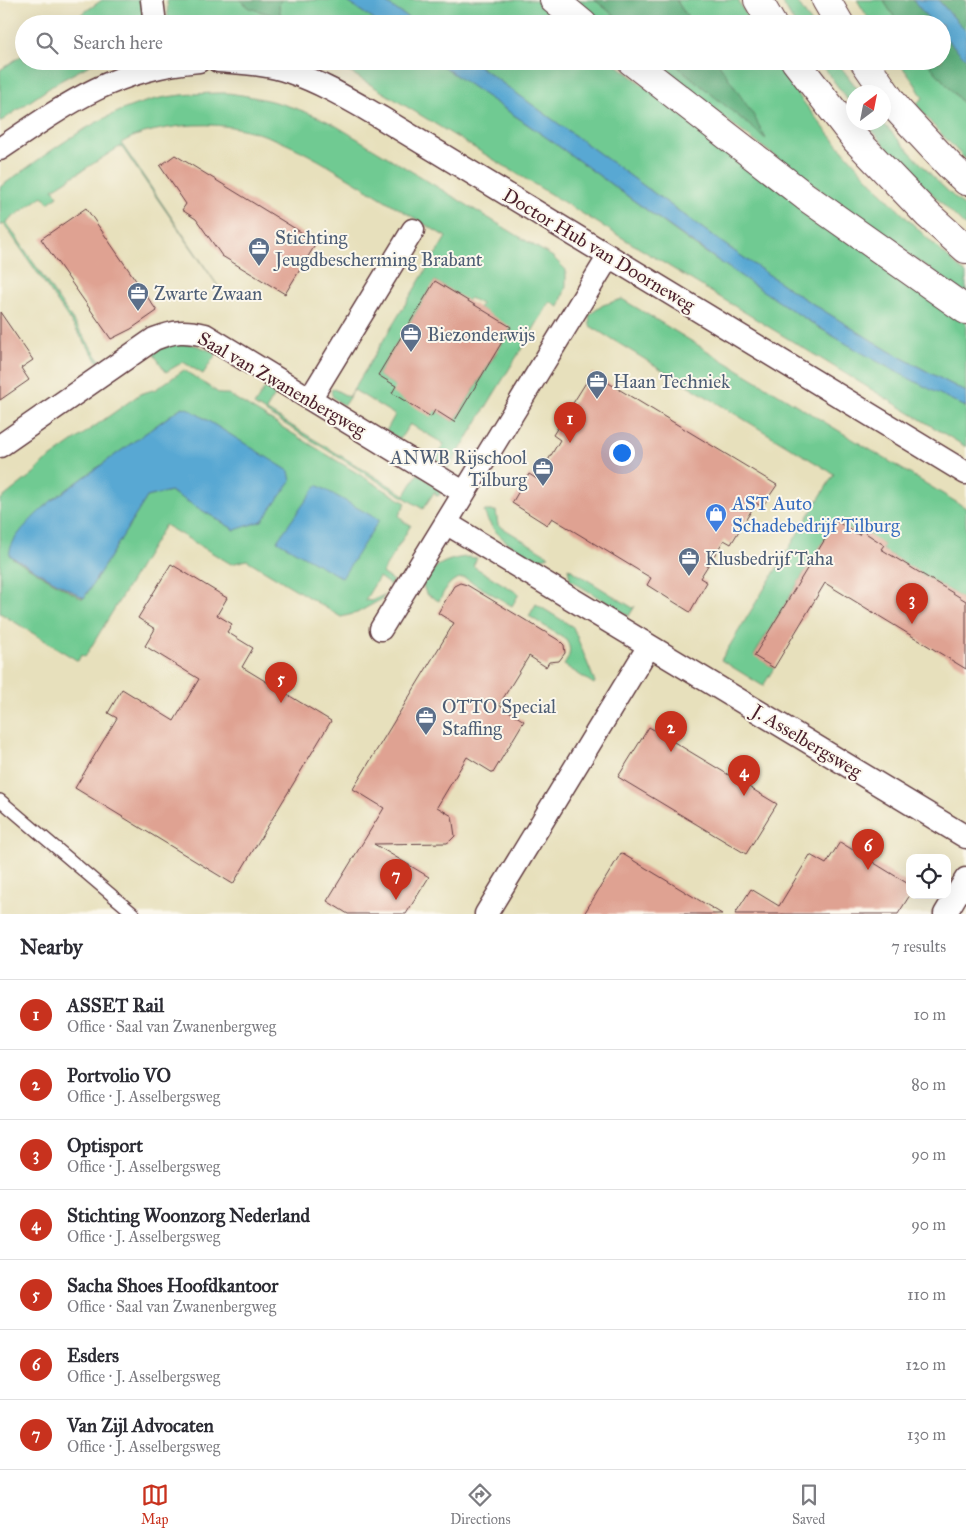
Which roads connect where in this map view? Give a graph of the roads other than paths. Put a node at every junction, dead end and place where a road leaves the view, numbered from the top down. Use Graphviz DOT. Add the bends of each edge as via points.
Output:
graph roads {
  1 [pos="152,0"];
  2 [pos="554,0"];
  3 [pos="758,0"];
  4 [pos="826,0"];
  5 [pos="154,15"];
  6 [pos="572,15"];
  7 [pos="767,15"];
  8 [pos="835,15"];
  9 [pos="144,70"];
  10 [pos="280,70"];
  11 [pos="643,70"];
  12 [pos="802,70"];
  13 [pos="870,70"];
  14 [pos="0,150"];
  15 [pos="966,181"];
  16 [pos="413,230"];
  17 [pos="966,249"];
  18 [pos="609,256"];
  19 [pos="966,310"];
  20 [pos="310,399"];
  21 [pos="0,446"];
  22 [pos="966,473"];
  23 [pos="463,492"];
  24 [pos="446,523"];
  25 [pos="381,628"];
  26 [pos="649,646"];
  27 [pos="0,800"];
  28 [pos="966,837"];
  29 [pos="966,879"];
  30 [pos="134,914"];
  31 [pos="486,914"];
  32 [pos="945,914"];
  1 -- 5 [label="street"];
  2 -- 6 [label="main road"];
  3 -- 7 [label="main road"];
  4 -- 8 [label="main road"];
  9 -- 14 [label="street" via="95,89"];
  10 -- 18 [label="street, Doctor Hub van Doorneweg" via="325,86 380,116"];
  11 -- 19 [label="main road" via="806,197"];
  12 -- 17 [label="main road" via="856,140 928,215"];
  13 -- 15 [label="main road" via="897,109"];
  16 -- 20 [label="street"];
  18 -- 22 [label="street, Doctor Hub van Doorneweg"];
  18 -- 23 [label="street"];
  20 -- 21 [label="street, Saal van Zwanenbergweg" via="205,335 171,332 154,340"];
  20 -- 23 [label="street, Saal van Zwanenbergweg"];
  23 -- 24 [label="street"];
  24 -- 25 [label="street"];
  24 -- 26 [label="street, J. Asselbergsweg"];
  26 -- 28 [label="street, J. Asselbergsweg"];
  26 -- 31 [label="street"];
  27 -- 30 [label="lane"];
  29 -- 32 [label="street"];
}
